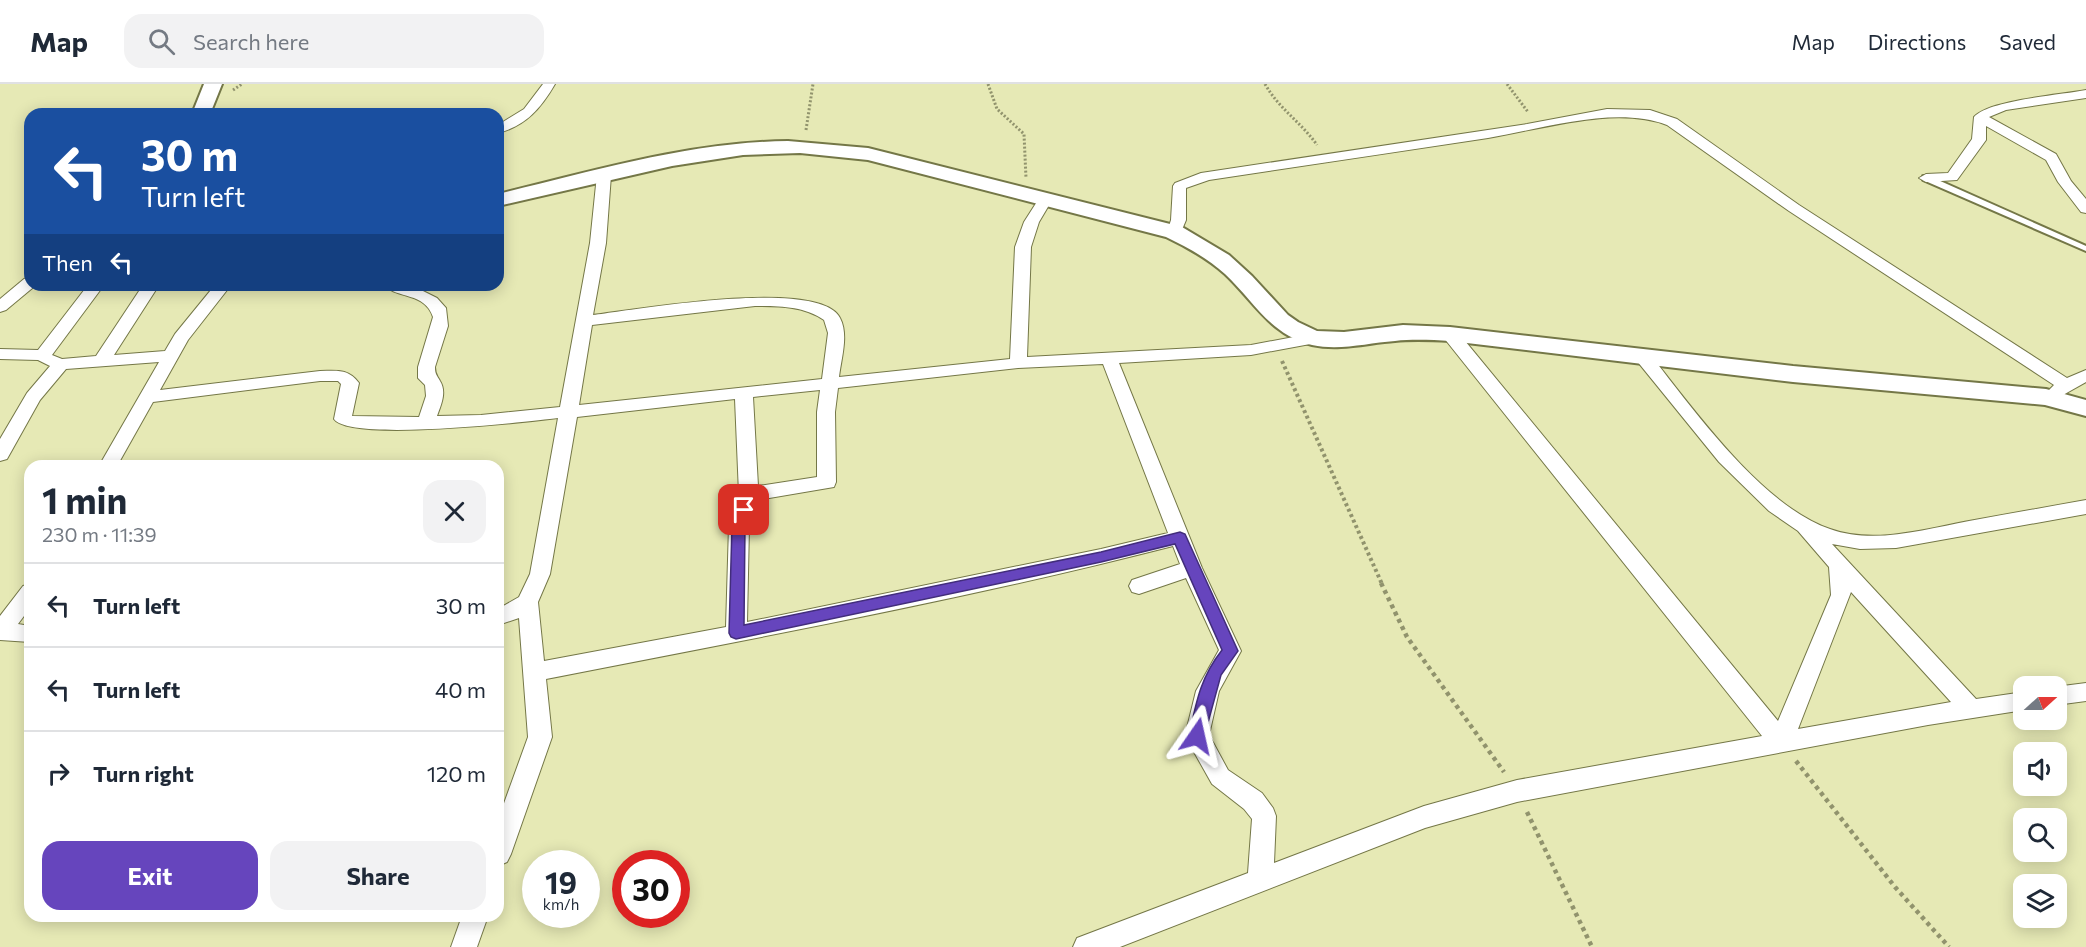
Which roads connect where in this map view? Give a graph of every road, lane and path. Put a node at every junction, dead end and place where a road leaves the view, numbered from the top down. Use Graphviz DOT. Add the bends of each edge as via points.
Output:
graph roads {
  1 [pos="213,84"];
  2 [pos="549,84"];
  3 [pos="813,84"];
  4 [pos="988,84"];
  5 [pos="1265,84"];
  6 [pos="1507,84"];
  7 [pos="2086,94"];
  8 [pos="203,108"];
  9 [pos="1980,117"];
  10 [pos="1558,122"];
  11 [pos="504,126"];
  12 [pos="802,148"];
  13 [pos="1326,158"];
  14 [pos="604,175"];
  15 [pos="1926,178"];
  16 [pos="1036,198"];
  17 [pos="504,199"];
  18 [pos="2086,209"];
  19 [pos="1174,232"];
  20 [pos="2086,249"];
  21 [pos="24,287"];
  22 [pos="91,291"];
  23 [pos="147,291"];
  24 [pos="218,291"];
  25 [pos="417,291"];
  26 [pos="0,307"];
  27 [pos="585,321"];
  28 [pos="1450,334"];
  29 [pos="1315,338"];
  30 [pos="1276,346"];
  31 [pos="0,354"];
  32 [pos="43,354"];
  33 [pos="172,356"];
  34 [pos="1643,357"];
  35 [pos="1109,358"];
  36 [pos="101,362"];
  37 [pos="1018,363"];
  38 [pos="61,364"];
  39 [pos="2086,375"];
  40 [pos="830,385"];
  41 [pos="2067,386"];
  42 [pos="744,394"];
  43 [pos="2046,397"];
  44 [pos="148,398"];
  45 [pos="2086,408"];
  46 [pos="570,412"];
  47 [pos="426,423"];
  48 [pos="0,455"];
  49 [pos="112,460"];
  50 [pos="749,494"];
  51 [pos="2086,507"];
  52 [pos="1806,528"];
  53 [pos="1180,537"];
  54 [pos="1839,564"];
  55 [pos="1192,568"];
  56 [pos="1139,586"];
  57 [pos="24,600"];
  58 [pos="528,603"];
  59 [pos="504,615"];
  60 [pos="1,631"];
  61 [pos="24,633"];
  62 [pos="736,633"];
  63 [pos="534,672"];
  64 [pos="2086,692"];
  65 [pos="2067,695"];
  66 [pos="2013,703"];
  67 [pos="1971,709"];
  68 [pos="1781,742"];
  69 [pos="1517,791"];
  70 [pos="504,837"];
  71 [pos="1260,880"];
  72 [pos="473,922"];
  73 [pos="464,947"];
  74 [pos="1086,947"];
  75 [pos="1592,947"];
  76 [pos="1949,947"];
  1 -- 8 [label="main road"];
  2 -- 11 [label="street" via="531,112"];
  3 -- 12 [label="path"];
  4 -- 16 [label="path" via="997,109 1024,134"];
  5 -- 13 [label="path" via="1276,103 1309,134"];
  6 -- 10 [label="path" via="1529,113"];
  7 -- 9 [label="street" via="2015,103"];
  9 -- 15 [label="street" via="1979,140 1964,164 1952,177"];
  9 -- 18 [label="street" via="2051,157"];
  10 -- 13 [label="street"];
  10 -- 41 [label="street" via="1607,113 1650,114 1672,122 1794,208"];
  12 -- 14 [label="main road" via="711,153"];
  12 -- 16 [label="main road" via="868,154"];
  13 -- 19 [label="street" via="1187,181 1176,195 1179,223"];
  14 -- 17 [label="main road"];
  14 -- 27 [label="street"];
  15 -- 20 [label="lane"];
  16 -- 19 [label="main road"];
  16 -- 37 [label="street" via="1025,239"];
  19 -- 29 [label="main road" via="1214,254 1236,272 1281,322"];
  21 -- 26 [label="street"];
  22 -- 32 [label="street"];
  23 -- 36 [label="street"];
  24 -- 33 [label="street"];
  25 -- 47 [label="street" via="441,312 426,367 435,396"];
  27 -- 40 [label="street" via="755,301 792,302 832,318 836,333"];
  27 -- 46 [label="street"];
  28 -- 29 [label="main road"];
  28 -- 34 [label="main road"];
  28 -- 68 [label="street"];
  29 -- 30 [label="street"];
  30 -- 35 [label="street"];
  30 -- 69 [label="path" via="1407,637"];
  31 -- 32 [label="street"];
  32 -- 38 [label="street" via="51,362"];
  33 -- 36 [label="street"];
  33 -- 44 [label="street"];
  34 -- 43 [label="main road"];
  34 -- 52 [label="street" via="1685,411 1757,488"];
  35 -- 37 [label="street"];
  35 -- 53 [label="street"];
  36 -- 38 [label="street"];
  37 -- 40 [label="street"];
  38 -- 48 [label="street" via="33,397"];
  39 -- 41 [label="street"];
  40 -- 42 [label="street"];
  40 -- 50 [label="street" via="826,412 827,482"];
  41 -- 43 [label="street"];
  42 -- 46 [label="street"];
  42 -- 50 [label="street"];
  43 -- 45 [label="main road"];
  44 -- 47 [label="street" via="344,376 350,383 343,411 343,419 348,422"];
  44 -- 49 [label="street"];
  46 -- 47 [label="street"];
  46 -- 58 [label="street" via="540,574"];
  50 -- 62 [label="street" via="738,526"];
  51 -- 52 [label="street" via="1875,543 1826,536"];
  52 -- 54 [label="street"];
  53 -- 55 [label="street"];
  53 -- 62 [label="street"];
  54 -- 67 [label="street"];
  54 -- 68 [label="street" via="1841,595"];
  55 -- 56 [label="street"];
  55 -- 71 [label="street" via="1230,651 1214,672 1197,736 1220,777 1253,801 1264,816"];
  57 -- 60 [label="street"];
  58 -- 59 [label="street"];
  58 -- 63 [label="street"];
  60 -- 61 [label="street"];
  62 -- 63 [label="street"];
  63 -- 70 [label="street" via="540,737"];
  64 -- 65 [label="street"];
  66 -- 67 [label="street"];
  67 -- 68 [label="street"];
  68 -- 69 [label="street"];
  68 -- 76 [label="path" via="1895,887"];
  69 -- 71 [label="street" via="1424,817"];
  69 -- 75 [label="path"];
  71 -- 74 [label="street"];
  72 -- 73 [label="street"];
}
